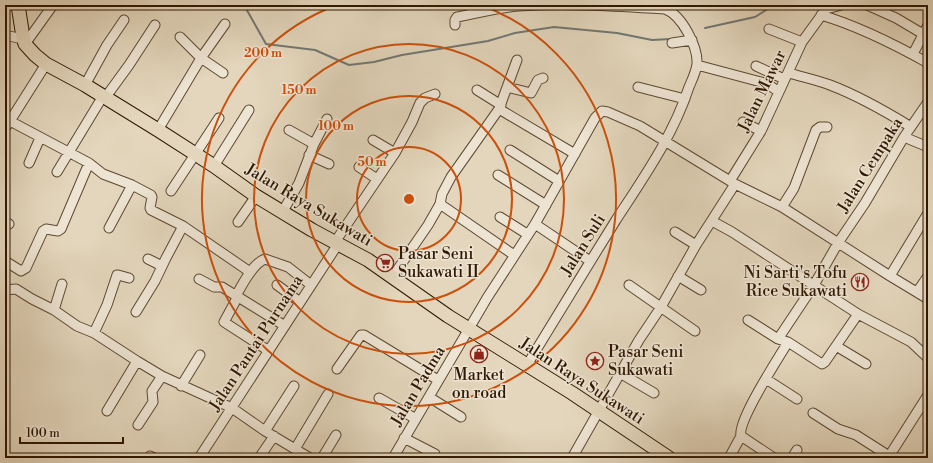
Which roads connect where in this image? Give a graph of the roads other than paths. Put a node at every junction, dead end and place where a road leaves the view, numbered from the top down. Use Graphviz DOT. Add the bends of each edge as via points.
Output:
graph roads {
  1 [pos="18,5"];
  2 [pos="53,5"];
  3 [pos="842,5"];
  4 [pos="867,5"];
  5 [pos="821,15"];
  6 [pos="124,20"];
  7 [pos="225,24"];
  8 [pos="155,25"];
  9 [pos="455,25"];
  10 [pos="928,25"];
  11 [pos="769,29"];
  12 [pos="924,34"];
  13 [pos="5,35"];
  14 [pos="180,37"];
  15 [pos="692,40"];
  16 [pos="24,41"];
  17 [pos="802,42"];
  18 [pos="672,43"];
  19 [pos="913,54"];
  20 [pos="517,60"];
  21 [pos="200,61"];
  22 [pos="928,63"];
  23 [pos="46,64"];
  24 [pos="697,65"];
  25 [pos="756,66"];
  26 [pos="224,73"];
  27 [pos="786,76"];
  28 [pos="543,78"];
  29 [pos="85,85"];
  30 [pos="506,87"];
  31 [pos="638,87"];
  32 [pos="477,90"];
  33 [pos="779,92"];
  34 [pos="435,94"];
  35 [pos="104,97"];
  36 [pos="685,99"];
  37 [pos="928,102"];
  38 [pos="500,107"];
  39 [pos="249,110"];
  40 [pos="219,118"];
  41 [pos="327,119"];
  42 [pos="7,122"];
  43 [pos="743,122"];
  44 [pos="827,127"];
  45 [pos="911,127"];
  46 [pos="158,130"];
  47 [pos="289,130"];
  48 [pos="761,131"];
  49 [pos="904,137"];
  50 [pos="40,138"];
  51 [pos="373,140"];
  52 [pos="666,141"];
  53 [pos="314,144"];
  54 [pos="928,147"];
  55 [pos="510,150"];
  56 [pos="68,152"];
  57 [pos="395,153"];
  58 [pos="194,154"];
  59 [pos="575,154"];
  60 [pos="309,155"];
  61 [pos="28,163"];
  62 [pos="89,164"];
  63 [pos="329,164"];
  64 [pos="214,166"];
  65 [pos="359,167"];
  66 [pos="57,172"];
  67 [pos="498,175"];
  68 [pos="377,179"];
  69 [pos="560,181"];
  70 [pos="733,182"];
  71 [pos="132,185"];
  72 [pos="170,191"];
  73 [pos="256,196"];
  74 [pos="440,204"];
  75 [pos="546,205"];
  76 [pos="782,207"];
  77 [pos="283,211"];
  78 [pos="928,213"];
  79 [pos="500,217"];
  80 [pos="712,221"];
  81 [pos="238,222"];
  82 [pos="536,224"];
  83 [pos="183,226"];
  84 [pos="109,228"];
  85 [pos="674,232"];
  86 [pos="527,234"];
  87 [pos="337,243"];
  88 [pos="838,243"];
  89 [pos="696,245"];
  90 [pos="514,255"];
  91 [pos="148,259"];
  92 [pos="5,261"];
  93 [pos="590,261"];
  94 [pos="162,266"];
  95 [pos="250,272"];
  96 [pos="393,276"];
  97 [pos="678,276"];
  98 [pos="890,276"];
  99 [pos="928,276"];
  100 [pos="128,278"];
  101 [pos="199,279"];
  102 [pos="62,284"];
  103 [pos="277,285"];
  104 [pos="311,285"];
  105 [pos="629,285"];
  106 [pos="814,285"];
  107 [pos="5,290"];
  108 [pos="700,290"];
  109 [pos="917,292"];
  110 [pos="236,296"];
  111 [pos="928,298"];
  112 [pos="300,302"];
  113 [pos="661,307"];
  114 [pos="54,310"];
  115 [pos="136,312"];
  116 [pos="858,314"];
  117 [pos="748,320"];
  118 [pos="284,326"];
  119 [pos="469,329"];
  120 [pos="695,331"];
  121 [pos="94,333"];
  122 [pos="778,339"];
  123 [pos="788,342"];
  124 [pos="836,346"];
  125 [pos="269,351"];
  126 [pos="200,355"];
  127 [pos="928,358"];
  128 [pos="136,362"];
  129 [pos="866,364"];
  130 [pos="527,365"];
  131 [pos="337,369"];
  132 [pos="620,373"];
  133 [pos="162,376"];
  134 [pos="766,379"];
  135 [pos="438,380"];
  136 [pos="181,386"];
  137 [pos="294,386"];
  138 [pos="328,394"];
  139 [pos="654,394"];
  140 [pos="928,395"];
  141 [pos="429,397"];
  142 [pos="379,398"];
  143 [pos="796,399"];
  144 [pos="232,408"];
  145 [pos="107,411"];
  146 [pos="598,411"];
  147 [pos="813,413"];
  148 [pos="461,417"];
  149 [pos="416,419"];
  150 [pos="138,425"];
  151 [pos="265,431"];
  152 [pos="336,435"];
  153 [pos="274,436"];
  154 [pos="742,436"];
  155 [pos="404,438"];
  156 [pos="295,449"];
  157 [pos="435,454"];
  158 [pos="201,455"];
  159 [pos="889,457"];
  160 [pos="211,458"];
  161 [pos="259,458"];
  162 [pos="310,458"];
  163 [pos="322,458"];
  164 [pos="393,458"];
  165 [pos="572,458"];
  166 [pos="669,458"];
  167 [pos="729,458"];
  168 [pos="774,458"];
  1 -- 16 [label="highway"];
  2 -- 16 [label="street"];
  3 -- 5 [label="street" via="826,9"];
  4 -- 12 [label="street"];
  5 -- 17 [label="street, Jalan Mawar"];
  5 -- 19 [label="street"];
  6 -- 29 [label="street"];
  7 -- 21 [label="street"];
  8 -- 35 [label="street"];
  9 -- 15 [label="street" via="457,17 518,6 600,5 665,9 678,20"];
  10 -- 12 [label="street"];
  11 -- 17 [label="street"];
  12 -- 19 [label="street"];
  13 -- 16 [label="street"];
  14 -- 21 [label="street"];
  15 -- 18 [label="street"];
  15 -- 24 [label="street"];
  16 -- 23 [label="highway, Jalan Raya Sukawati"];
  17 -- 27 [label="street, Jalan Mawar"];
  19 -- 22 [label="street"];
  20 -- 30 [label="street"];
  21 -- 26 [label="street"];
  21 -- 46 [label="street"];
  23 -- 29 [label="highway, Jalan Raya Sukawati"];
  23 -- 42 [label="street"];
  24 -- 33 [label="street" via="761,82"];
  24 -- 36 [label="street, Jalan Suli"];
  25 -- 27 [label="street"];
  27 -- 33 [label="street, Jalan Mawar"];
  27 -- 45 [label="street" via="830,85 860,97"];
  28 -- 30 [label="street" via="538,80 531,93"];
  29 -- 35 [label="highway, Jalan Raya Sukawati"];
  30 -- 38 [label="street"];
  31 -- 36 [label="street"];
  32 -- 38 [label="street"];
  33 -- 48 [label="street, Jalan Mawar"];
  34 -- 57 [label="street, Jalan Pantai Purnama" via="420,103"];
  35 -- 46 [label="highway, Jalan Raya Sukawati"];
  35 -- 56 [label="street"];
  36 -- 52 [label="street, Jalan Suli"];
  37 -- 45 [label="street, Jalan Cempaka"];
  38 -- 59 [label="street"];
  38 -- 74 [label="street" via="450,177"];
  39 -- 64 [label="street"];
  40 -- 58 [label="street"];
  41 -- 53 [label="street"];
  42 -- 50 [label="street"];
  43 -- 48 [label="street"];
  44 -- 76 [label="street" via="816,130 794,188"];
  45 -- 49 [label="street, Jalan Cempaka"];
  46 -- 58 [label="highway, Jalan Raya Sukawati"];
  47 -- 53 [label="street"];
  48 -- 70 [label="street, Jalan Mawar"];
  49 -- 54 [label="street"];
  49 -- 88 [label="street, Jalan Cempaka" via="868,199"];
  50 -- 56 [label="street"];
  50 -- 61 [label="street"];
  51 -- 57 [label="street"];
  52 -- 59 [label="street, Jalan Padma" via="640,126 602,111 595,118"];
  52 -- 70 [label="street"];
  52 -- 93 [label="street, Jalan Suli"];
  53 -- 60 [label="street"];
  55 -- 69 [label="street"];
  56 -- 62 [label="street"];
  56 -- 66 [label="street"];
  57 -- 68 [label="street, Jalan Pantai Purnama"];
  58 -- 64 [label="highway, Jalan Raya Sukawati"];
  58 -- 72 [label="street"];
  59 -- 69 [label="street, Jalan Padma"];
  60 -- 63 [label="street"];
  60 -- 77 [label="street" via="299,183"];
  62 -- 71 [label="street" via="103,174"];
  62 -- 92 [label="street" via="61,229 58,232 46,229 43,231 23,270"];
  64 -- 73 [label="highway, Jalan Raya Sukawati"];
  65 -- 68 [label="street"];
  67 -- 75 [label="street"];
  68 -- 87 [label="street, Jalan Pantai Purnama"];
  69 -- 75 [label="street, Jalan Padma"];
  70 -- 76 [label="street"];
  70 -- 80 [label="street, Jalan Mawar"];
  71 -- 83 [label="street" via="152,196 150,210"];
  71 -- 84 [label="street"];
  73 -- 77 [label="highway, Jalan Raya Sukawati"];
  73 -- 81 [label="street"];
  74 -- 90 [label="street"];
  74 -- 96 [label="street"];
  75 -- 82 [label="street, Jalan Padma"];
  76 -- 88 [label="street"];
  77 -- 87 [label="highway, Jalan Raya Sukawati"];
  78 -- 98 [label="street"];
  79 -- 86 [label="street"];
  80 -- 89 [label="street, Jalan Mawar"];
  80 -- 106 [label="street"];
  82 -- 86 [label="street, Jalan Padma"];
  82 -- 93 [label="street"];
  83 -- 94 [label="street"];
  83 -- 95 [label="street"];
  85 -- 89 [label="street"];
  86 -- 90 [label="street, Jalan Padma"];
  87 -- 96 [label="highway, Jalan Raya Sukawati"];
  87 -- 104 [label="street, Jalan Pantai Purnama"];
  88 -- 98 [label="street"];
  88 -- 106 [label="street, Jalan Cempaka"];
  89 -- 97 [label="street, Jalan Mawar"];
  90 -- 119 [label="street, Jalan Padma"];
  91 -- 94 [label="street"];
  93 -- 130 [label="street, Jalan Suli"];
  94 -- 115 [label="street"];
  95 -- 104 [label="street" via="265,259 288,267"];
  95 -- 110 [label="street"];
  96 -- 119 [label="highway, Jalan Raya Sukawati"];
  97 -- 108 [label="street"];
  97 -- 113 [label="street, Jalan Mawar"];
  98 -- 109 [label="street"];
  99 -- 109 [label="street"];
  100 -- 121 [label="street" via="117,276"];
  101 -- 110 [label="street" via="214,287 220,286"];
  102 -- 114 [label="street"];
  103 -- 112 [label="street"];
  104 -- 112 [label="street, Jalan Pantai Purnama"];
  105 -- 113 [label="street"];
  106 -- 116 [label="street"];
  106 -- 122 [label="street, Jalan Cempaka"];
  107 -- 114 [label="street" via="16,290"];
  109 -- 111 [label="street"];
  110 -- 118 [label="street"];
  110 -- 125 [label="street" via="224,322"];
  112 -- 118 [label="street, Jalan Pantai Purnama"];
  113 -- 120 [label="street"];
  113 -- 132 [label="street, Jalan Mawar"];
  114 -- 121 [label="street" via="77,326"];
  116 -- 124 [label="street"];
  116 -- 127 [label="street" via="912,342"];
  117 -- 122 [label="street"];
  118 -- 125 [label="street, Jalan Pantai Purnama"];
  119 -- 130 [label="highway, Jalan Raya Sukawati"];
  119 -- 135 [label="street, Jalan Padma"];
  121 -- 128 [label="street"];
  122 -- 123 [label="street"];
  123 -- 124 [label="street" via="822,364"];
  123 -- 134 [label="street"];
  124 -- 129 [label="street"];
  125 -- 144 [label="street, Jalan Pantai Purnama"];
  126 -- 136 [label="street"];
  128 -- 133 [label="street"];
  128 -- 145 [label="street"];
  130 -- 146 [label="highway, Jalan Raya Sukawati"];
  131 -- 135 [label="street" via="363,335"];
  132 -- 139 [label="street"];
  132 -- 146 [label="street, Jalan Mawar"];
  133 -- 136 [label="street"];
  133 -- 150 [label="street" via="152,392 153,402"];
  134 -- 143 [label="street"];
  134 -- 154 [label="street" via="748,410 740,432"];
  135 -- 141 [label="street, Jalan Padma"];
  136 -- 144 [label="street"];
  137 -- 151 [label="street"];
  138 -- 156 [label="street"];
  140 -- 159 [label="street"];
  141 -- 148 [label="street"];
  141 -- 149 [label="street, Jalan Padma"];
  142 -- 149 [label="street"];
  144 -- 151 [label="street"];
  144 -- 158 [label="street, Jalan Pantai Purnama"];
  146 -- 165 [label="street, Jalan Mawar"];
  146 -- 166 [label="highway, Jalan Raya Sukawati"];
  147 -- 159 [label="street" via="838,429 856,435"];
  149 -- 155 [label="street, Jalan Padma"];
  151 -- 153 [label="street"];
  152 -- 163 [label="street"];
  153 -- 156 [label="street"];
  153 -- 161 [label="street"];
  154 -- 167 [label="street"];
  154 -- 168 [label="street"];
  155 -- 157 [label="street"];
  155 -- 164 [label="street, Jalan Padma"];
  156 -- 162 [label="street"];
  158 -- 160 [label="street"];
}
